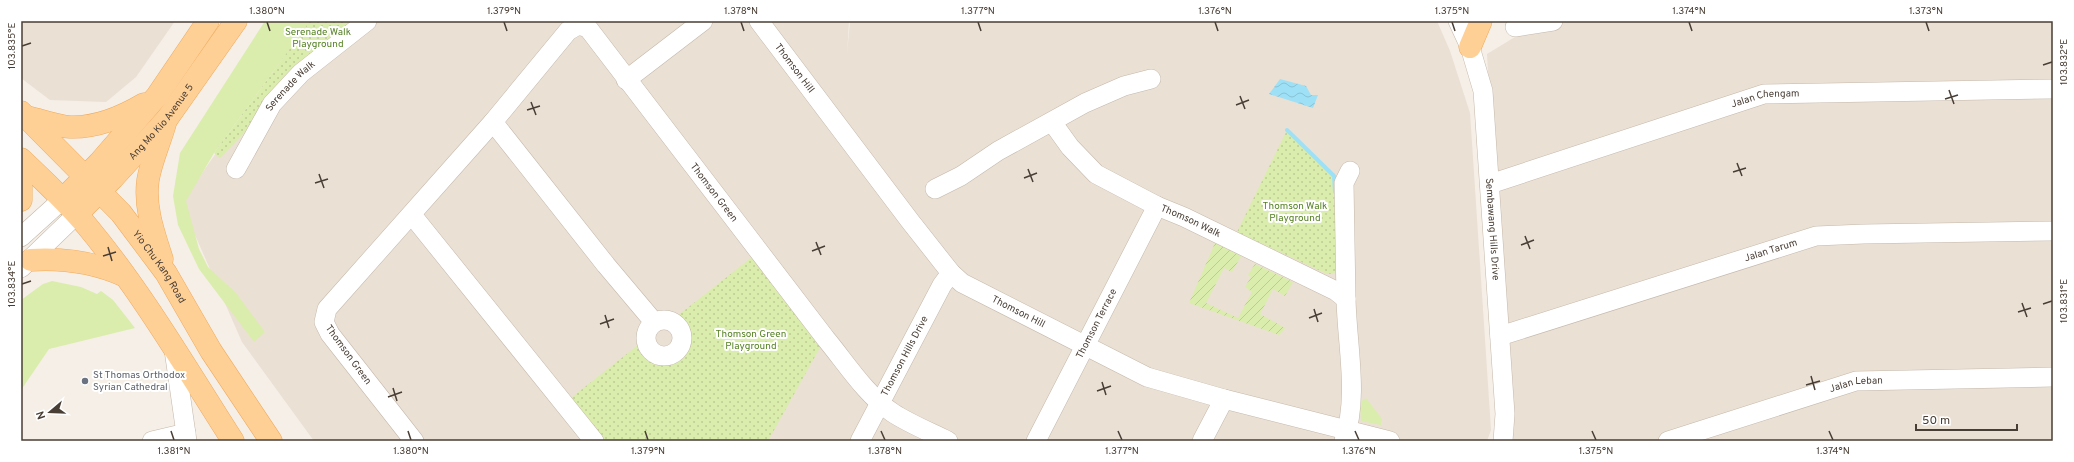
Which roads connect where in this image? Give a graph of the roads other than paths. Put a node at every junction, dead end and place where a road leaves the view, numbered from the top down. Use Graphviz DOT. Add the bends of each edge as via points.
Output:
graph roads {
  1 [pos="208,21"];
  2 [pos="236,21"];
  3 [pos="367,21"];
  4 [pos="702,21"];
  5 [pos="759,21"];
  6 [pos="1458,21"];
  7 [pos="1481,21"];
  8 [pos="1553,21"];
  9 [pos="1515,27"];
  10 [pos="1470,47"];
  11 [pos="1151,79"];
  12 [pos="626,80"];
  13 [pos="2053,89"];
  14 [pos="157,96"];
  15 [pos="24,115"];
  16 [pos="167,119"];
  17 [pos="493,122"];
  18 [pos="1052,122"];
  19 [pos="21,159"];
  20 [pos="236,169"];
  21 [pos="1350,171"];
  22 [pos="21,178"];
  23 [pos="93,184"];
  24 [pos="1490,184"];
  25 [pos="936,189"];
  26 [pos="21,200"];
  27 [pos="70,206"];
  28 [pos="1157,206"];
  29 [pos="412,215"];
  30 [pos="2053,231"];
  31 [pos="21,237"];
  32 [pos="26,264"];
  33 [pos="166,273"];
  34 [pos="951,273"];
  35 [pos="125,276"];
  36 [pos="1346,299"];
  37 [pos="654,322"];
  38 [pos="1500,336"];
  39 [pos="1085,346"];
  40 [pos="174,348"];
  41 [pos="2053,377"];
  42 [pos="1224,399"];
  43 [pos="881,404"];
  44 [pos="1346,436"];
  45 [pos="186,437"];
  46 [pos="152,441"];
  47 [pos="233,441"];
  48 [pos="270,441"];
  49 [pos="414,441"];
  50 [pos="594,441"];
  51 [pos="860,441"];
  52 [pos="948,441"];
  53 [pos="1036,441"];
  54 [pos="1202,441"];
  55 [pos="1390,441"];
  56 [pos="1503,441"];
  57 [pos="1668,441"];
  1 -- 14 [label="main road, Ang Mo Kio Avenue 5"];
  2 -- 16 [label="main road, Ang Mo Kio Avenue 5"];
  3 -- 20 [label="street, Serenade Walk" via="301,73 272,104"];
  4 -- 12 [label="street"];
  5 -- 34 [label="street, Thomson Hill"];
  6 -- 10 [label="street, Sembawang Hills Drive"];
  7 -- 10 [label="main road"];
  8 -- 9 [label="street"];
  10 -- 24 [label="street, Sembawang Hills Drive" via="1483,91"];
  11 -- 18 [label="street" via="1118,88"];
  12 -- 17 [label="street, Thomson Green" via="588,28 578,25 568,31"];
  12 -- 43 [label="street, Thomson Green" via="826,339"];
  13 -- 24 [label="street, Jalan Chengam" via="1764,94"];
  14 -- 15 [label="main road" via="112,120 87,126 69,127"];
  14 -- 23 [label="main road, Ang Mo Kio Avenue 5"];
  15 -- 23 [label="main road, Yio Chu Kang Road"];
  16 -- 23 [label="main road, Ang Mo Kio Avenue 5"];
  16 -- 33 [label="main road" via="148,180 149,219"];
  17 -- 29 [label="street, Thomson Green"];
  17 -- 37 [label="street"];
  18 -- 25 [label="street"];
  18 -- 28 [label="street, Thomson Walk" via="1070,147 1096,174"];
  19 -- 27 [label="main road"];
  21 -- 36 [label="street" via="1344,183"];
  22 -- 26 [label="main road"];
  23 -- 27 [label="main road, Ang Mo Kio Avenue 5"];
  23 -- 33 [label="main road, Yio Chu Kang Road" via="121,213"];
  24 -- 38 [label="street, Sembawang Hills Drive"];
  27 -- 31 [label="street"];
  27 -- 32 [label="street"];
  27 -- 35 [label="main road"];
  28 -- 36 [label="street, Thomson Walk" via="1336,291"];
  28 -- 39 [label="street, Thomson Terrace"];
  29 -- 49 [label="street, Thomson Green" via="327,309 324,322 330,334"];
  29 -- 50 [label="street"];
  30 -- 38 [label="street, Jalan Tarum" via="1816,236"];
  32 -- 35 [label="main road" via="53,259 88,263"];
  33 -- 48 [label="main road, Yio Chu Kang Road" via="211,351"];
  34 -- 39 [label="street, Thomson Hill" via="962,283"];
  34 -- 43 [label="street, Thomson Hills Drive" via="942,285"];
  35 -- 40 [label="main road"];
  36 -- 44 [label="street" via="1352,400"];
  38 -- 56 [label="street, Sembawang Hills Drive" via="1505,414"];
  39 -- 42 [label="street, Thomson Hill" via="1147,377"];
  39 -- 53 [label="street, Thomson Terrace"];
  40 -- 45 [label="street"];
  40 -- 47 [label="main road"];
  41 -- 57 [label="street, Jalan Leban" via="1856,381"];
  42 -- 44 [label="street, Thomson Hill"];
  42 -- 54 [label="street"];
  43 -- 51 [label="street, Thomson Hills Drive"];
  43 -- 52 [label="street, Thomson Green" via="893,413"];
  44 -- 55 [label="street, Thomson Hill"];
  45 -- 46 [label="street"];
}
